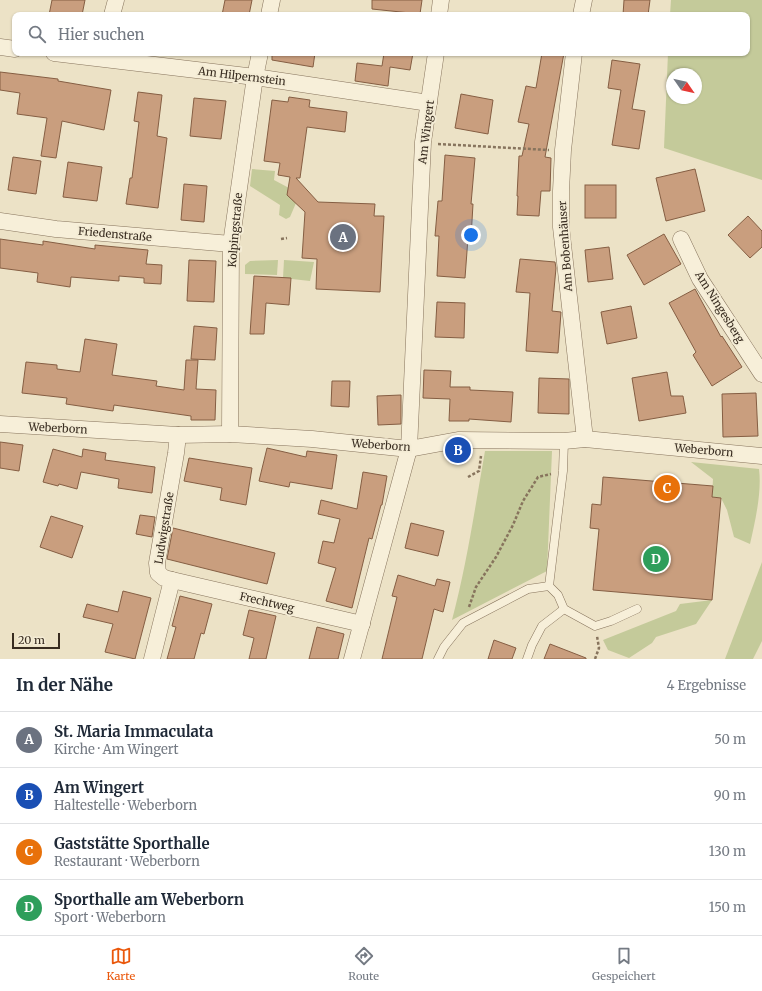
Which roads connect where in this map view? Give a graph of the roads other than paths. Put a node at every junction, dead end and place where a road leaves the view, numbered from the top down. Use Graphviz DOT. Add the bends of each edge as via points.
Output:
graph roads {
  1 [pos="116,0"];
  2 [pos="272,0"];
  3 [pos="441,0"];
  4 [pos="584,0"];
  5 [pos="113,12"];
  6 [pos="270,12"];
  7 [pos="439,12"];
  8 [pos="582,12"];
  9 [pos="0,47"];
  10 [pos="12,49"];
  11 [pos="103,56"];
  12 [pos="259,56"];
  13 [pos="436,56"];
  14 [pos="574,56"];
  15 [pos="255,77"];
  16 [pos="429,103"];
  17 [pos="0,221"];
  18 [pos="681,239"];
  19 [pos="231,244"];
  20 [pos="762,374"];
  21 [pos="0,424"];
  22 [pos="178,434"];
  23 [pos="230,434"];
  24 [pos="586,439"];
  25 [pos="564,440"];
  26 [pos="409,449"];
  27 [pos="762,456"];
  28 [pos="172,580"];
  29 [pos="550,586"];
  30 [pos="564,609"];
  31 [pos="637,609"];
  32 [pos="362,624"];
  33 [pos="152,659"];
  34 [pos="352,659"];
  35 [pos="438,659"];
  36 [pos="527,659"];
  1 -- 5 [label="street"];
  2 -- 6 [label="street"];
  3 -- 7 [label="street"];
  4 -- 8 [label="street"];
  9 -- 10 [label="street"];
  11 -- 15 [label="street, Am Hilpernstein"];
  12 -- 15 [label="street, Kolpingstraße"];
  13 -- 16 [label="street, Am Wingert"];
  14 -- 24 [label="street, Am Bobenhäuser" via="563,150 561,227"];
  15 -- 16 [label="street, Am Hilpernstein"];
  15 -- 19 [label="street, Kolpingstraße"];
  16 -- 26 [label="street, Am Wingert" via="423,142"];
  17 -- 19 [label="street, Friedenstraße" via="56,229"];
  18 -- 20 [label="street, Am Ningesberg" via="700,279"];
  19 -- 23 [label="street, Kolpingstraße"];
  21 -- 22 [label="street, Weberborn"];
  22 -- 23 [label="street, Weberborn"];
  22 -- 28 [label="street, Ludwigstraße" via="157,563 158,573"];
  23 -- 26 [label="street, Weberborn"];
  24 -- 25 [label="street, Weberborn"];
  24 -- 27 [label="street, Weberborn"];
  25 -- 26 [label="street, Weberborn" via="458,440"];
  25 -- 29 [label="lane"];
  26 -- 32 [label="street, Am Wingert"];
  28 -- 32 [label="street, Frechtweg"];
  28 -- 33 [label="street, Ludwigstraße"];
  29 -- 30 [label="lane" via="558,595"];
  29 -- 35 [label="lane" via="528,589 463,623"];
  30 -- 31 [label="lane" via="595,626"];
  30 -- 36 [label="lane" via="542,626"];
  32 -- 34 [label="street, Am Wingert"];
}
